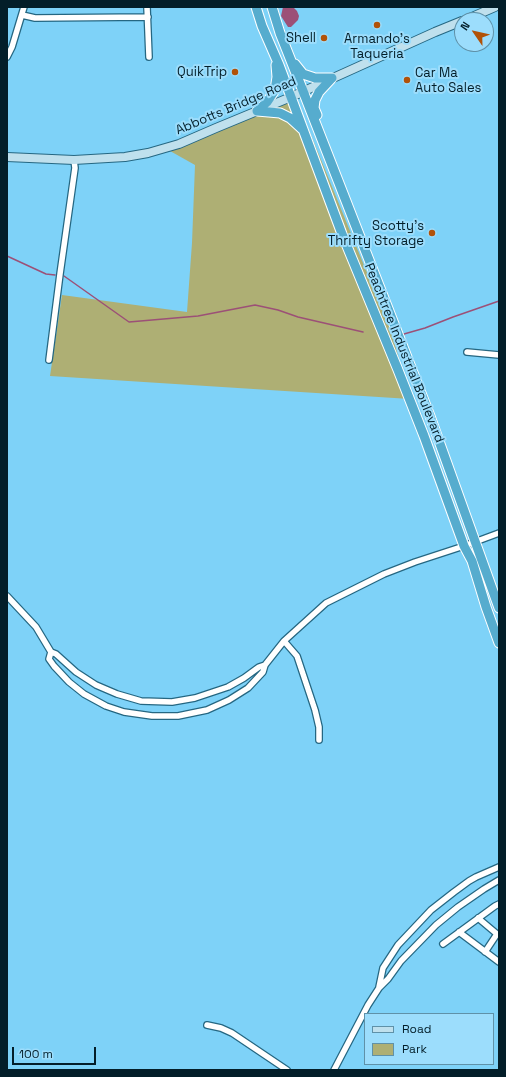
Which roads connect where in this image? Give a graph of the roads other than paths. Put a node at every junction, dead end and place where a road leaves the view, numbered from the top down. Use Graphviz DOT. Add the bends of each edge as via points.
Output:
graph roads {
  1 [pos="24,7"];
  2 [pos="147,7"];
  3 [pos="256,7"];
  4 [pos="272,7"];
  5 [pos="495,7"];
  6 [pos="483,12"];
  7 [pos="22,14"];
  8 [pos="148,17"];
  9 [pos="454,24"];
  10 [pos="275,56"];
  11 [pos="290,56"];
  12 [pos="7,57"];
  13 [pos="149,57"];
  14 [pos="332,78"];
  15 [pos="303,91"];
  16 [pos="291,97"];
  17 [pos="257,111"];
  18 [pos="304,132"];
  19 [pos="320,136"];
  20 [pos="7,157"];
  21 [pos="74,160"];
  22 [pos="467,352"];
  23 [pos="499,354"];
  24 [pos="49,360"];
  25 [pos="499,533"];
  26 [pos="476,542"];
  27 [pos="464,546"];
  28 [pos="7,596"];
  29 [pos="499,608"];
  30 [pos="284,641"];
  31 [pos="499,643"];
  32 [pos="51,652"];
  33 [pos="265,665"];
  34 [pos="319,740"];
  35 [pos="499,867"];
  36 [pos="499,880"];
  37 [pos="499,904"];
  38 [pos="478,918"];
  39 [pos="459,932"];
  40 [pos="498,935"];
  41 [pos="443,944"];
  42 [pos="485,952"];
  43 [pos="499,962"];
  44 [pos="379,988"];
  45 [pos="207,1025"];
  46 [pos="287,1070"];
  47 [pos="334,1070"];
  1 -- 7 [label="street"];
  2 -- 8 [label="street"];
  3 -- 10 [label="highway, Peachtree Industrial Boulevard"];
  4 -- 11 [label="highway, Peachtree Industrial Boulevard"];
  5 -- 6 [label="main road"];
  7 -- 8 [label="street" via="35,18"];
  7 -- 12 [label="street"];
  8 -- 13 [label="street"];
  9 -- 14 [label="main road, Abbotts Bridge Road"];
  10 -- 16 [label="highway, Peachtree Industrial Boulevard"];
  10 -- 17 [label="highway" via="275,90"];
  11 -- 14 [label="highway" via="303,74 315,78"];
  11 -- 15 [label="highway, Peachtree Industrial Boulevard"];
  14 -- 15 [label="main road, Abbotts Bridge Road"];
  14 -- 19 [label="highway" via="315,100 314,108"];
  15 -- 16 [label="main road, Abbotts Bridge Road"];
  15 -- 19 [label="highway, Peachtree Industrial Boulevard"];
  16 -- 17 [label="main road, Abbotts Bridge Road"];
  16 -- 18 [label="highway, Peachtree Industrial Boulevard"];
  17 -- 18 [label="highway" via="280,113 290,118"];
  17 -- 21 [label="main road, Abbotts Bridge Road" via="184,142 148,153"];
  18 -- 27 [label="highway, Peachtree Industrial Boulevard" via="342,234 407,392"];
  19 -- 26 [label="highway, Peachtree Industrial Boulevard" via="430,416"];
  20 -- 21 [label="main road, Abbotts Bridge Road"];
  21 -- 24 [label="street"];
  22 -- 23 [label="street"];
  25 -- 26 [label="street"];
  26 -- 27 [label="street"];
  26 -- 29 [label="highway, Peachtree Industrial Boulevard"];
  27 -- 30 [label="street" via="384,574 326,604"];
  27 -- 31 [label="highway, Peachtree Industrial Boulevard" via="472,561"];
  28 -- 32 [label="street" via="36,627"];
  30 -- 33 [label="street"];
  30 -- 34 [label="street" via="297,656 320,727"];
  32 -- 33 [label="street" via="96,685 141,701 172,702 195,698 228,687"];
  32 -- 33 [label="street" via="50,659 54,666 84,694 124,712 152,716 178,716 207,710 230,700 248,688 263,672"];
  35 -- 44 [label="street" via="469,881 431,910 398,945 383,968"];
  36 -- 44 [label="street" via="474,895 436,925"];
  37 -- 38 [label="street"];
  38 -- 39 [label="street"];
  38 -- 40 [label="street"];
  39 -- 41 [label="street"];
  39 -- 42 [label="street"];
  40 -- 42 [label="street"];
  42 -- 43 [label="street"];
  44 -- 47 [label="street"];
  45 -- 46 [label="street" via="232,1033"];
}
